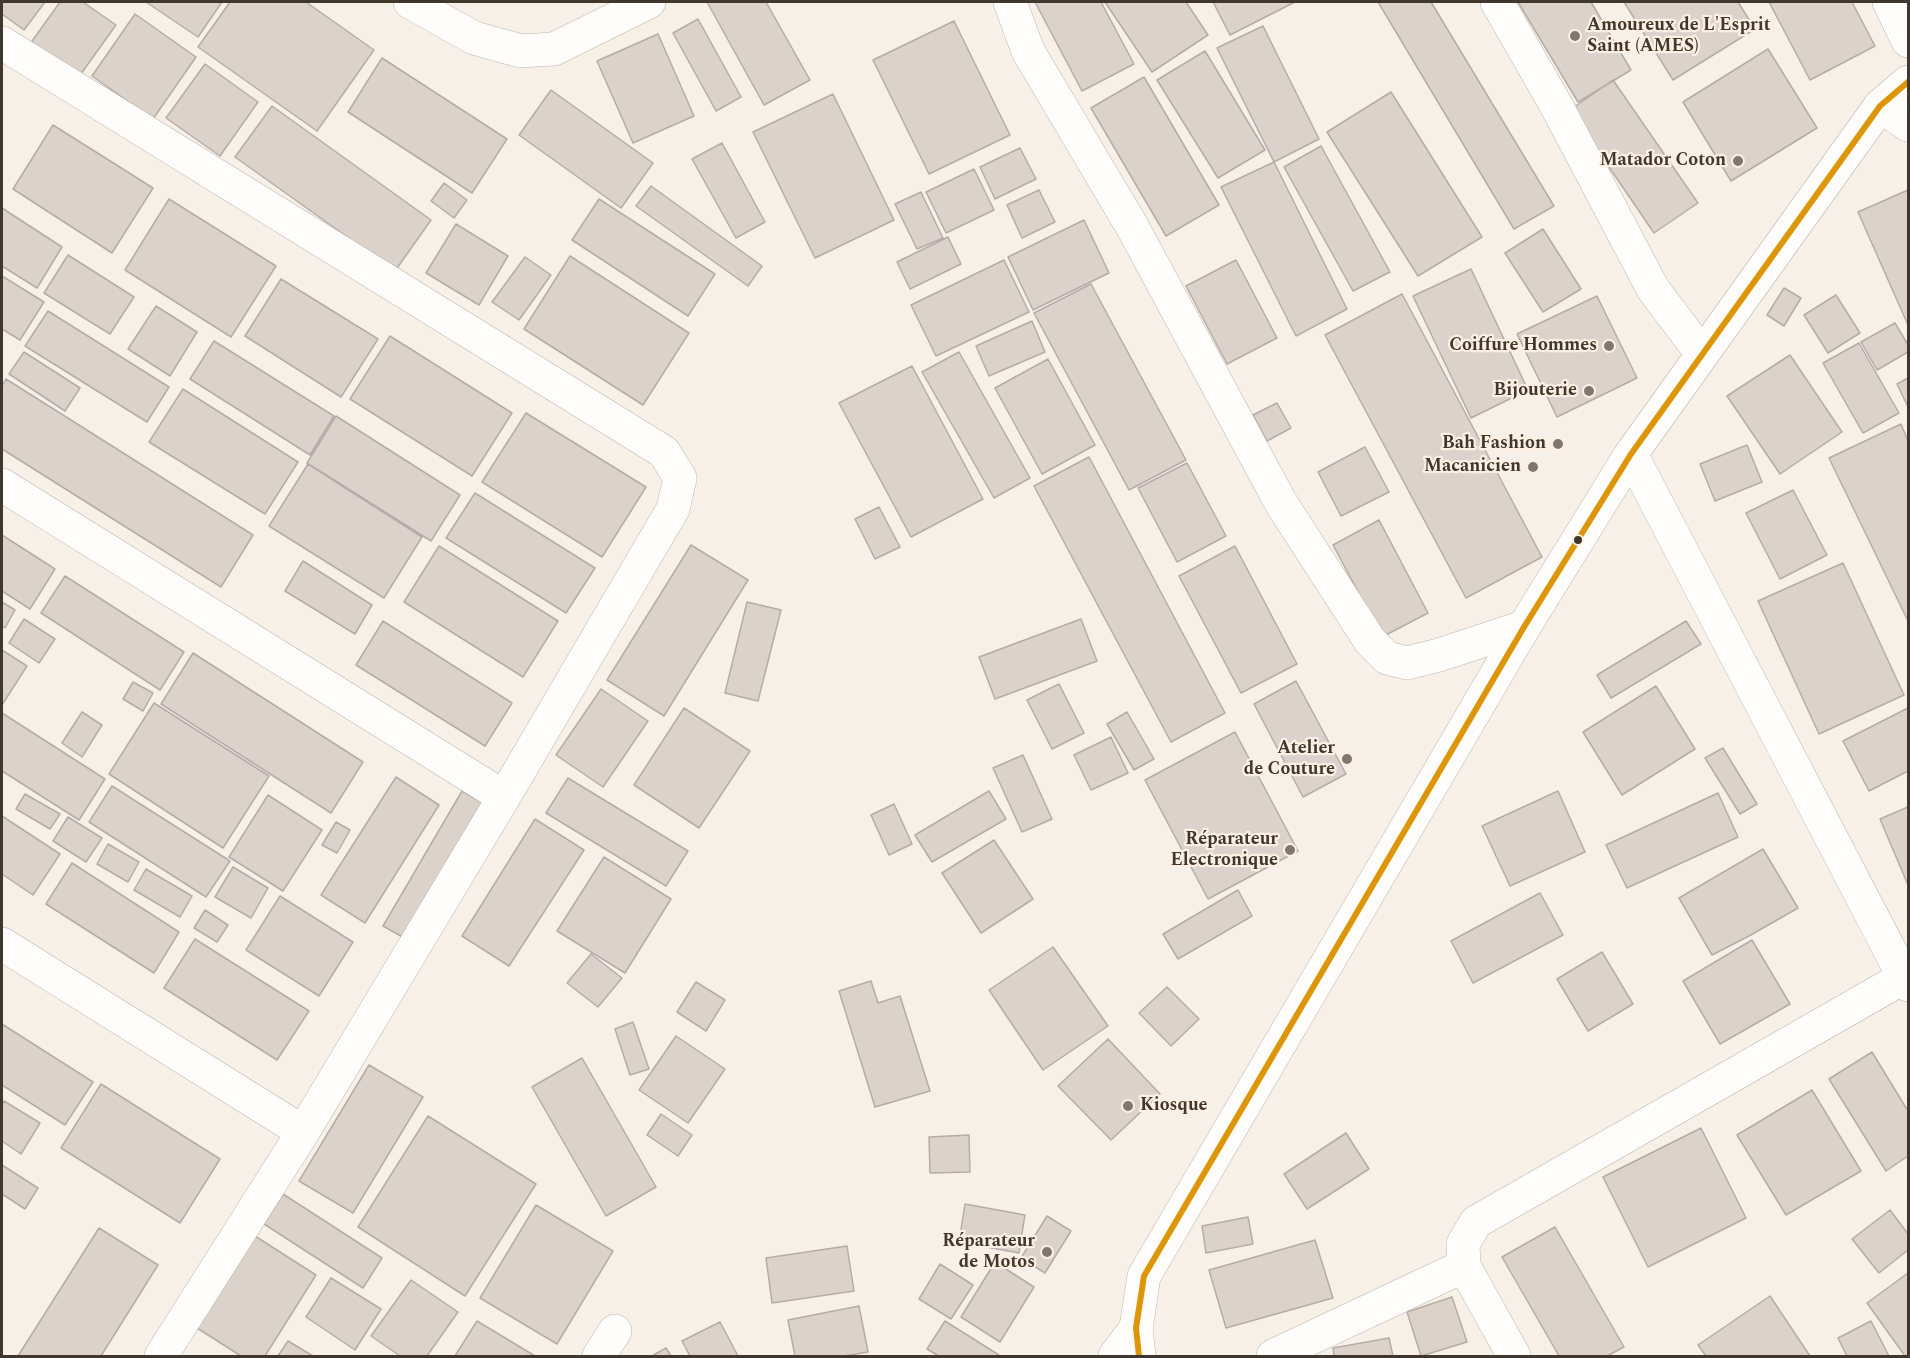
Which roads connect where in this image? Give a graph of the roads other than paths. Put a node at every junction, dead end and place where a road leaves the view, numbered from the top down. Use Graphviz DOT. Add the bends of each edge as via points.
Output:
graph roads {
  1 [pos="410,2"];
  2 [pos="650,2"];
  3 [pos="1010,2"];
  4 [pos="1497,2"];
  5 [pos="1889,2"];
  6 [pos="1908,41"];
  7 [pos="2,43"];
  8 [pos="1908,82"];
  9 [pos="1880,106"];
  10 [pos="1908,125"];
  11 [pos="1702,354"];
  12 [pos="1631,454"];
  13 [pos="2,485"];
  14 [pos="1524,627"];
  15 [pos="504,797"];
  16 [pos="2,944"];
  17 [pos="1907,979"];
  18 [pos="303,1132"];
  19 [pos="1464,1266"];
  20 [pos="1137,1342"];
  21 [pos="161,1356"];
  22 [pos="1115,1356"];
  23 [pos="1272,1356"];
  24 [pos="1514,1356"];
  1 -- 2 [label="street" via="474,38 521,51 554,49"];
  3 -- 14 [label="street" via="1028,51 1133,228 1281,503 1370,641 1387,658 1407,663"];
  4 -- 11 [label="street" via="1653,289"];
  5 -- 6 [label="street"];
  7 -- 15 [label="street" via="664,452 681,478 674,509"];
  8 -- 9 [label="street"];
  9 -- 10 [label="street"];
  9 -- 11 [label="street"];
  11 -- 12 [label="street"];
  12 -- 14 [label="street"];
  12 -- 17 [label="street"];
  13 -- 15 [label="street"];
  14 -- 20 [label="street" via="1144,1276"];
  15 -- 18 [label="street"];
  16 -- 18 [label="street"];
  17 -- 19 [label="street" via="1476,1222 1463,1244"];
  18 -- 21 [label="street"];
  19 -- 23 [label="street"];
  19 -- 24 [label="street"];
  20 -- 22 [label="street"];
}
